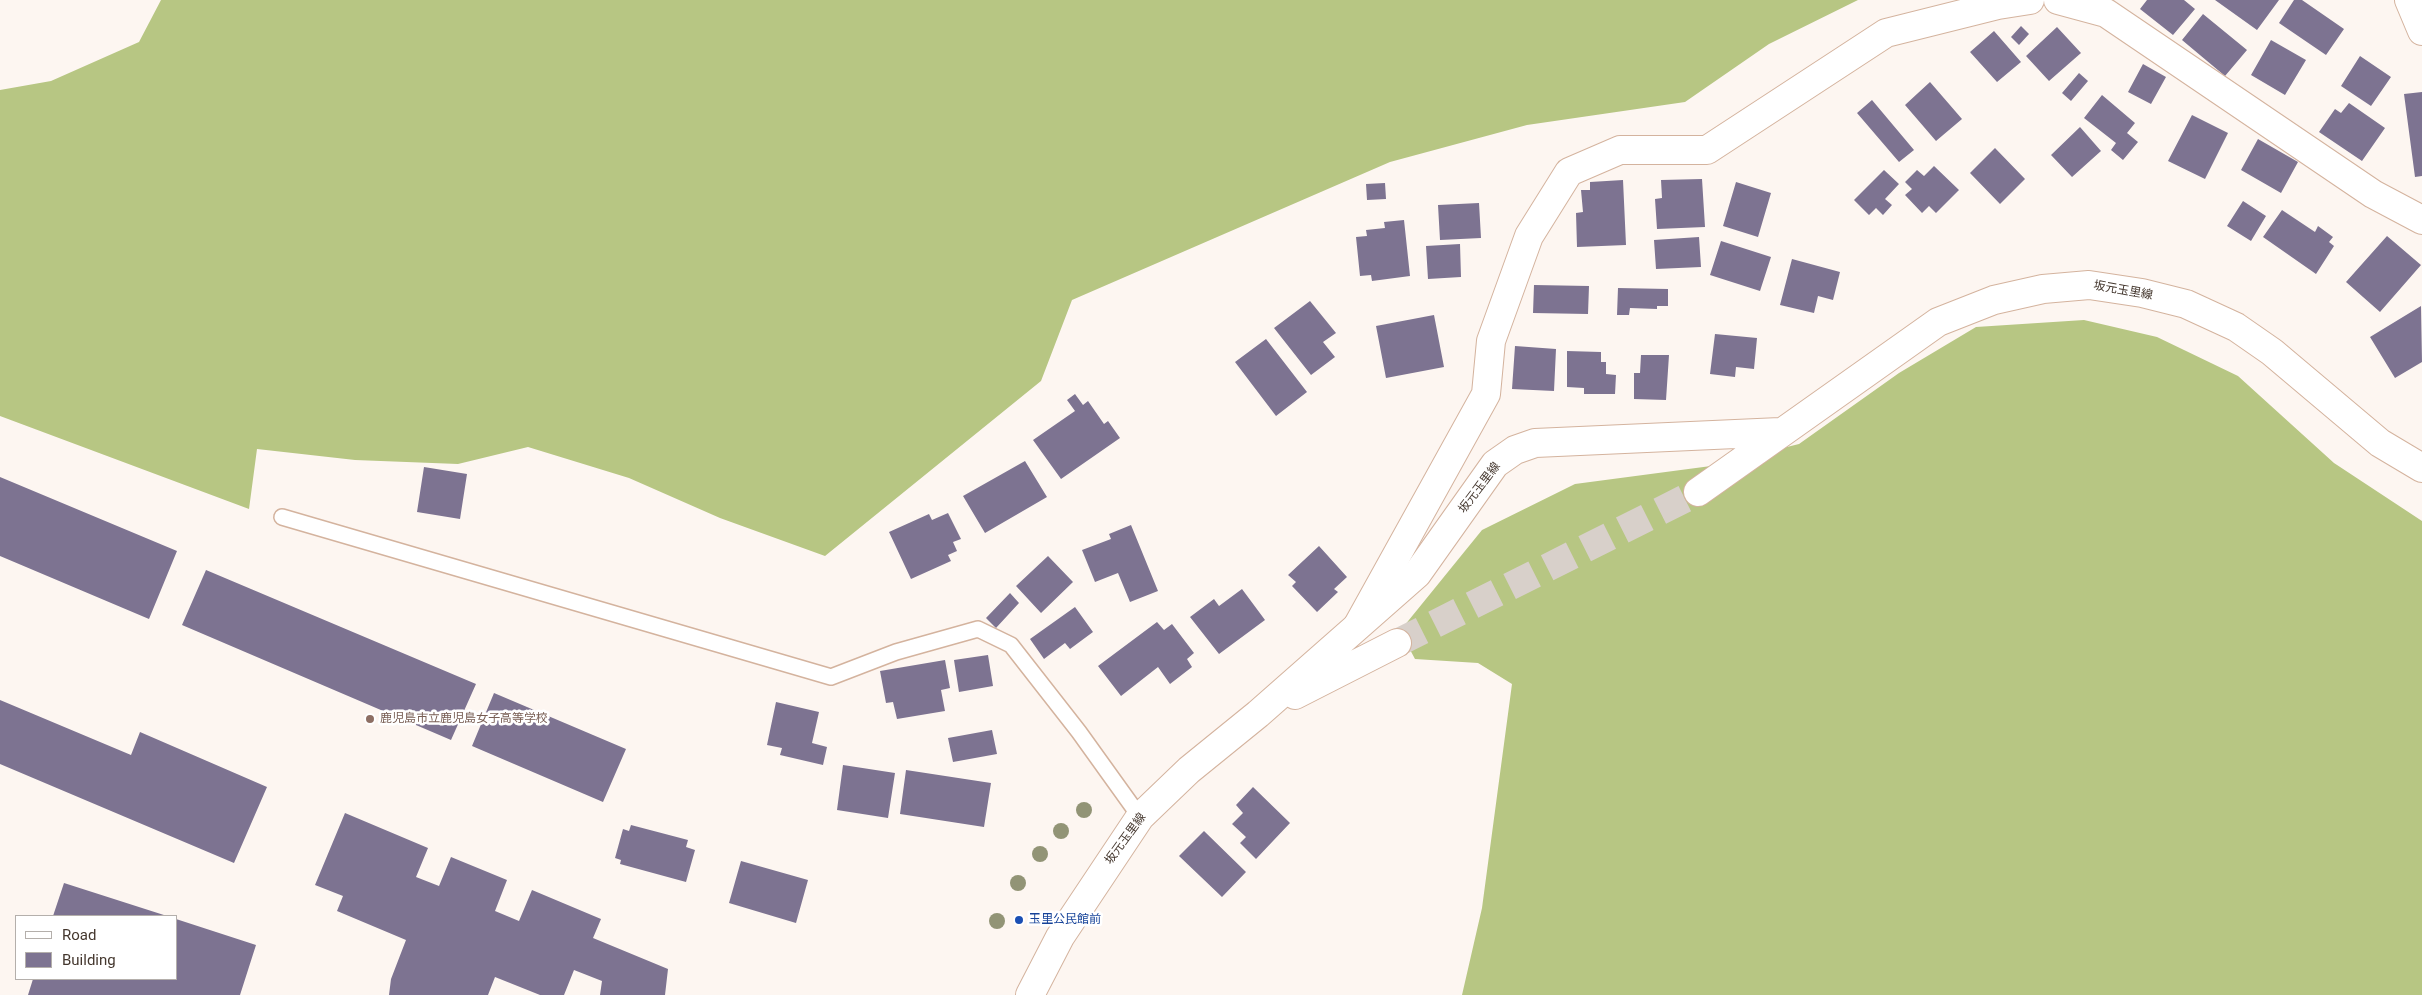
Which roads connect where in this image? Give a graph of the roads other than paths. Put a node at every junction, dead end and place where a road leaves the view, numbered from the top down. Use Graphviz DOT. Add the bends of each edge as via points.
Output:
graph roads {
  1 [pos="2030,0"];
  2 [pos="2058,0"];
  3 [pos="2409,0"];
  4 [pos="2422,31"];
  5 [pos="2422,220"];
  6 [pos="1780,432"];
  7 [pos="2422,468"];
  8 [pos="1698,492"];
  9 [pos="282,517"];
  10 [pos="1356,628"];
  11 [pos="1397,643"];
  12 [pos="1258,714"];
  13 [pos="1140,817"];
  14 [pos="1030,995"];
  1 -- 10 [label="street" via="1998,4 1886,33 1706,150 1620,150 1569,172 1529,236 1491,341 1486,394"];
  2 -- 5 [label="street" via="2106,13 2374,194"];
  3 -- 4 [label="street"];
  6 -- 7 [label="street, 坂元玉里線" via="1938,322 1994,300 2042,289 2089,285 2186,304 2236,326 2272,352 2380,443"];
  6 -- 8 [label="street, 坂元玉里線"];
  6 -- 10 [label="street, 坂元玉里線" via="1535,443 1515,450 1495,464 1417,574"];
  9 -- 13 [label="lane" via="831,677 896,652 978,629 1011,645"];
  10 -- 12 [label="street, 坂元玉里線"];
  11 -- 12 [label="street, 坂元玉里線"];
  12 -- 13 [label="street, 坂元玉里線" via="1189,770"];
  13 -- 14 [label="street, 坂元玉里線" via="1060,937"];
}
